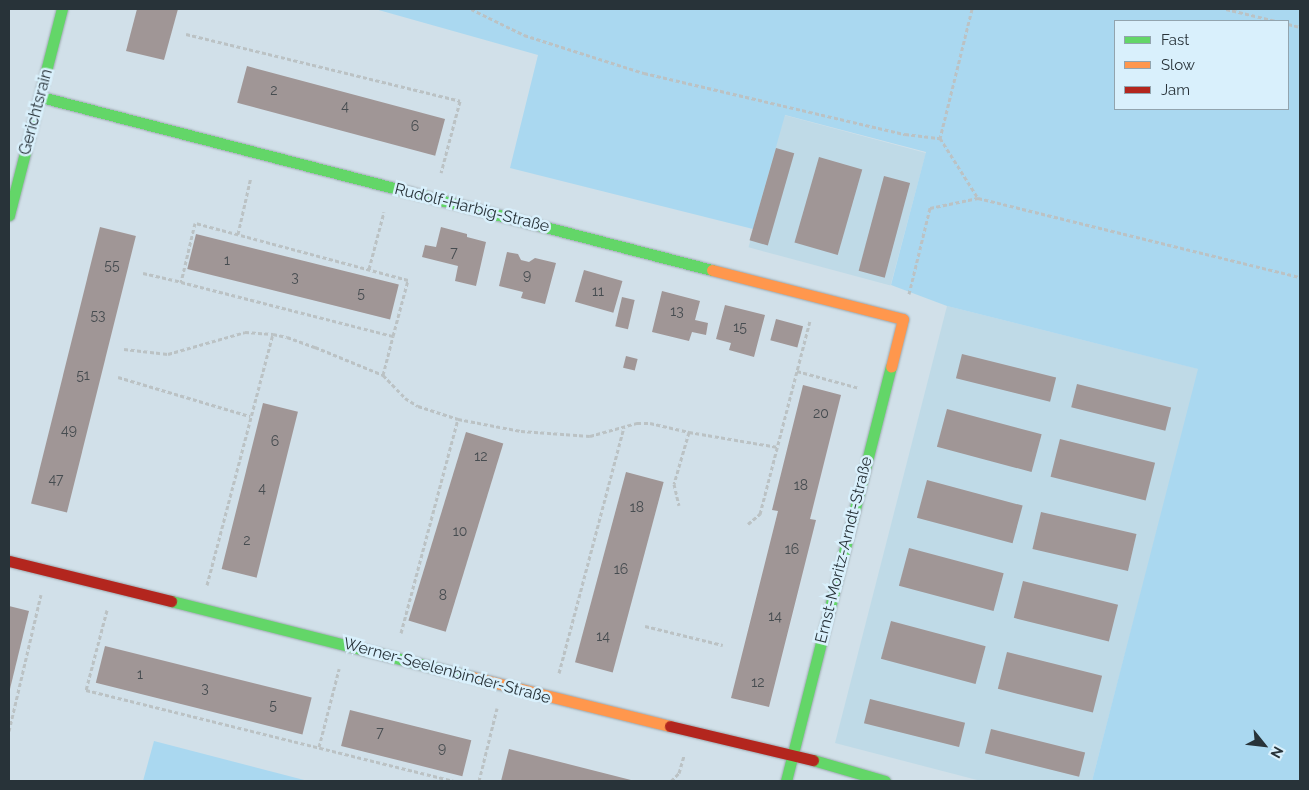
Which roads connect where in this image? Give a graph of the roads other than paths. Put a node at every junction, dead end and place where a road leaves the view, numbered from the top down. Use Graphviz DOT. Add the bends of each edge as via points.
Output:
graph roads {
  1 [pos="62,9"];
  2 [pos="41,97"];
  3 [pos="9,215"];
  4 [pos="903,319"];
  5 [pos="9,561"];
  6 [pos="792,754"];
  7 [pos="786,781"];
  8 [pos="885,781"];
  1 -- 2 [label="street, Gerichtsrain"];
  2 -- 3 [label="street, Gerichtsrain"];
  2 -- 4 [label="street, Rudolf-Harbig-Straße"];
  4 -- 6 [label="street, Ernst-Moritz-Arndt-Straße"];
  5 -- 6 [label="street, Werner-Seelenbinder-Straße" via="502,686"];
  6 -- 7 [label="street, Ernst-Moritz-Arndt-Straße"];
  6 -- 8 [label="street, Werner-Seelenbinder-Straße"];
}
